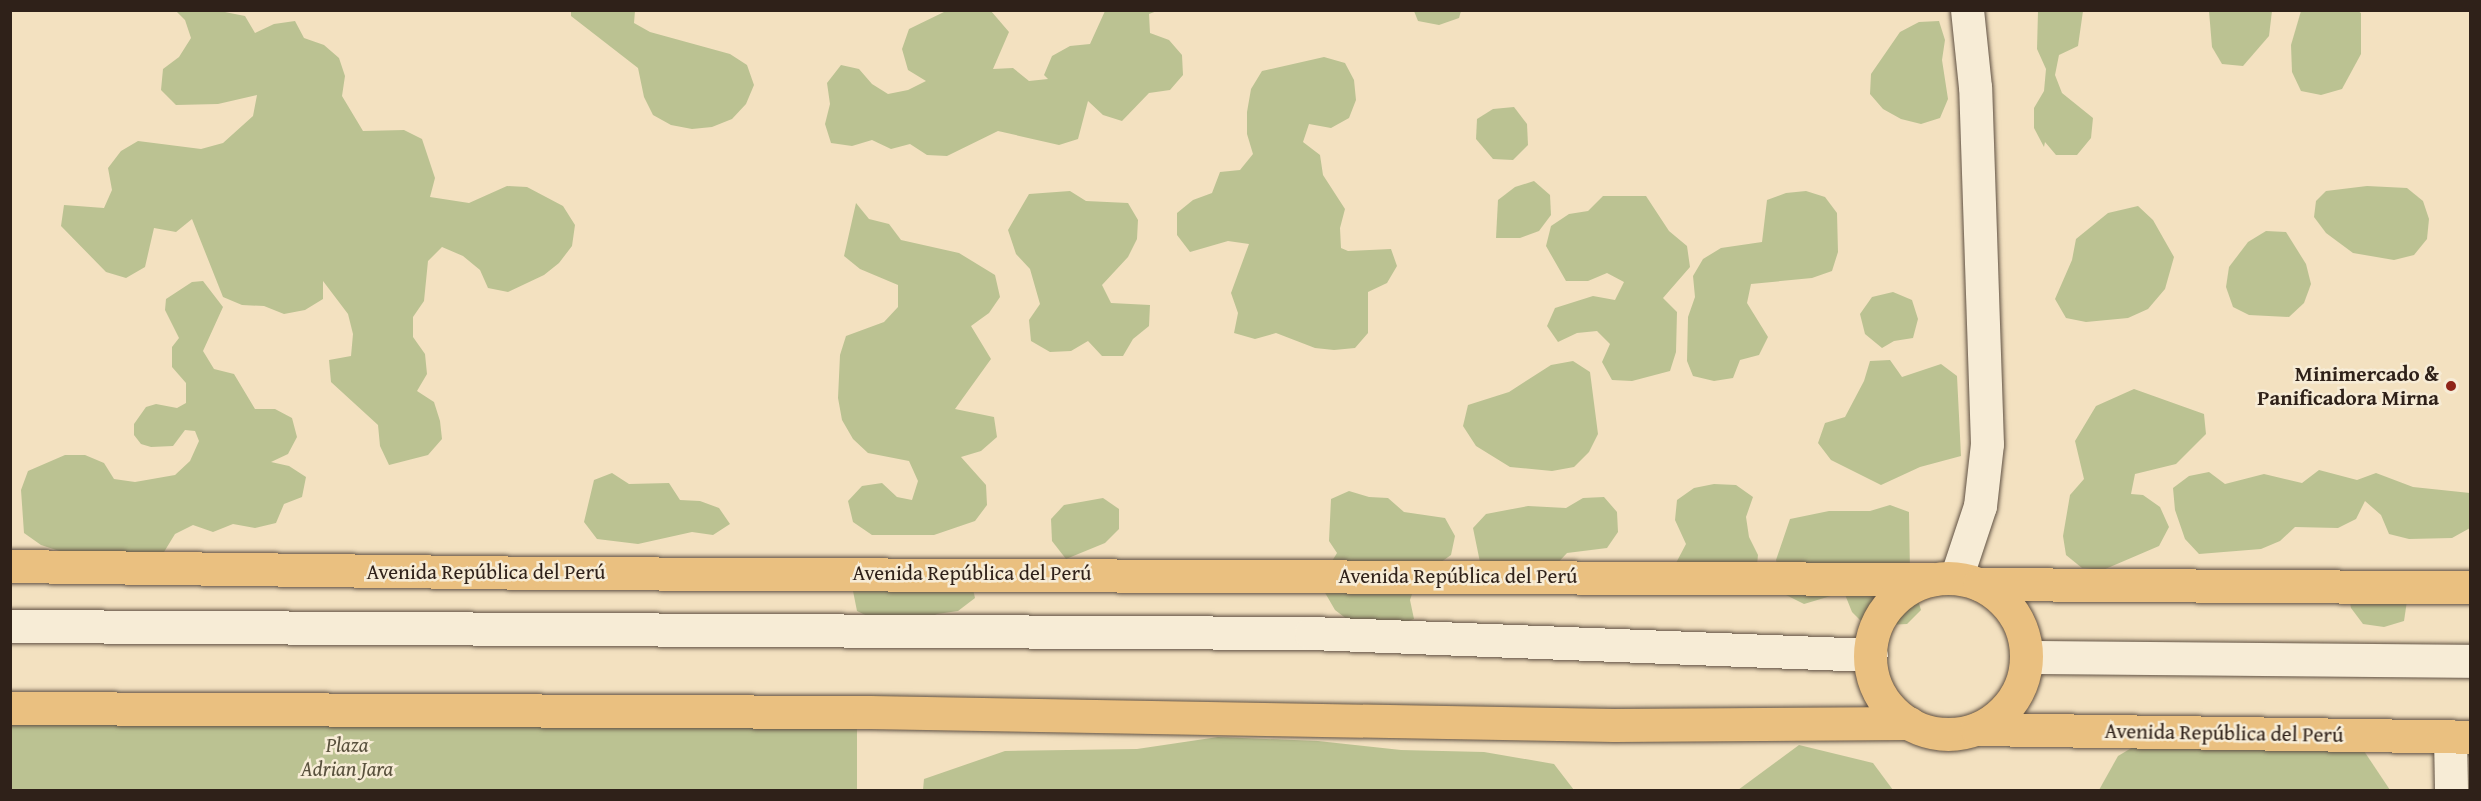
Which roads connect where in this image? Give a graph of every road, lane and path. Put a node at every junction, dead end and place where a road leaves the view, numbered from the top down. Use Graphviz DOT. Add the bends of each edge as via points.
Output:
graph roads {
  1 [pos="1967,10"];
  2 [pos="10,566"];
  3 [pos="1956,581"];
  4 [pos="2470,587"];
  5 [pos="10,626"];
  6 [pos="1871,655"];
  7 [pos="2026,657"];
  8 [pos="2470,661"];
  9 [pos="10,708"];
  10 [pos="1909,723"];
  11 [pos="1977,729"];
  12 [pos="2460,736"];
  13 [pos="2451,790"];
  1 -- 3 [label="street" via="1975,87 1986,444 1980,506"];
  2 -- 3 [label="highway, Avenida República del Perú"];
  3 -- 4 [label="highway, Avenida República del Perú"];
  3 -- 6 [label="highway" via="1911,586 1892,601 1878,620"];
  3 -- 7 [label="highway" via="1998,596 2023,634"];
  5 -- 6 [label="street" via="1311,633"];
  6 -- 10 [label="highway" via="1877,688 1890,709"];
  7 -- 8 [label="street"];
  7 -- 11 [label="highway" via="2013,700 1997,717"];
  9 -- 10 [label="highway" via="868,712 1614,725"];
  10 -- 11 [label="highway" via="1930,732 1954,734"];
  11 -- 12 [label="highway, Avenida República del Perú"];
  12 -- 13 [label="street"];
}
